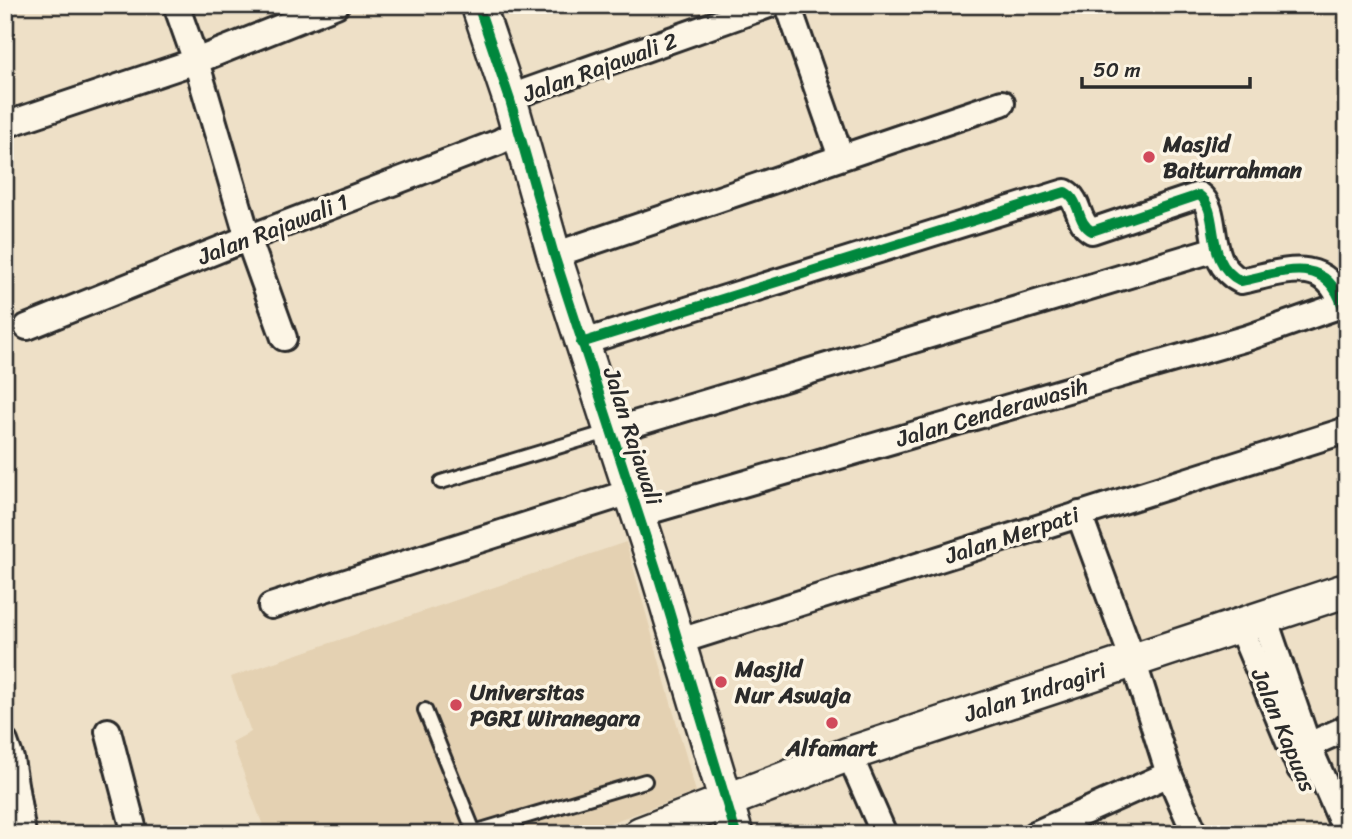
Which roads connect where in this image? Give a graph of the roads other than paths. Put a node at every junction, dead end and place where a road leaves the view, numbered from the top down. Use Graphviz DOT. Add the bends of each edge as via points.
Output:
graph roads {
  1 [pos="176,5"];
  2 [pos="336,5"];
  3 [pos="478,5"];
  4 [pos="769,5"];
  5 [pos="788,5"];
  6 [pos="196,61"];
  7 [pos="510,100"];
  8 [pos="1002,103"];
  9 [pos="5,125"];
  10 [pos="519,131"];
  11 [pos="841,158"];
  12 [pos="248,238"];
  13 [pos="1216,250"];
  14 [pos="554,255"];
  15 [pos="1344,304"];
  16 [pos="27,327"];
  17 [pos="284,338"];
  18 [pos="581,343"];
  19 [pos="1347,430"];
  20 [pos="611,431"];
  21 [pos="441,482"];
  22 [pos="633,503"];
  23 [pos="1079,514"];
  24 [pos="1347,590"];
  25 [pos="271,606"];
  26 [pos="1252,622"];
  27 [pos="677,642"];
  28 [pos="1133,660"];
  29 [pos="425,710"];
  30 [pos="1347,728"];
  31 [pos="108,731"];
  32 [pos="5,742"];
  33 [pos="1300,748"];
  34 [pos="849,754"];
  35 [pos="1169,774"];
  36 [pos="645,781"];
  37 [pos="726,800"];
  38 [pos="475,833"];
  39 [pos="23,834"];
  40 [pos="135,834"];
  41 [pos="640,834"];
  42 [pos="736,834"];
  43 [pos="884,834"];
  44 [pos="1035,834"];
  45 [pos="1195,834"];
  46 [pos="1329,834"];
  47 [pos="1347,834"];
  1 -- 6 [label="street"];
  2 -- 6 [label="street"];
  3 -- 7 [label="street, Jalan Rajawali"];
  4 -- 7 [label="street, Jalan Rajawali 2"];
  5 -- 11 [label="street"];
  6 -- 9 [label="street"];
  6 -- 12 [label="street"];
  7 -- 10 [label="street, Jalan Rajawali"];
  8 -- 11 [label="street"];
  10 -- 12 [label="street, Jalan Rajawali 1"];
  10 -- 14 [label="street, Jalan Rajawali"];
  11 -- 14 [label="street"];
  12 -- 16 [label="street, Jalan Rajawali 1"];
  12 -- 17 [label="street"];
  13 -- 15 [label="street" via="1228,273 1241,281 1290,271 1316,272 1334,285"];
  13 -- 18 [label="street" via="1208,206 1199,195 1092,231 1065,192"];
  13 -- 20 [label="street"];
  14 -- 18 [label="street, Jalan Rajawali"];
  15 -- 22 [label="street, Jalan Cenderawasih" via="1247,338"];
  18 -- 20 [label="street, Jalan Rajawali"];
  19 -- 23 [label="street, Jalan Merpati"];
  20 -- 21 [label="lane"];
  20 -- 22 [label="street, Jalan Rajawali"];
  22 -- 25 [label="street, Jalan Cenderawasih"];
  22 -- 27 [label="street, Jalan Rajawali"];
  23 -- 27 [label="street, Jalan Merpati"];
  23 -- 28 [label="street"];
  24 -- 26 [label="street, Jalan Indragiri"];
  26 -- 28 [label="street, Jalan Indragiri"];
  26 -- 33 [label="street, Jalan Kapuas"];
  27 -- 37 [label="street, Jalan Rajawali"];
  28 -- 34 [label="street, Jalan Indragiri"];
  28 -- 35 [label="street"];
  29 -- 38 [label="lane"];
  30 -- 33 [label="street"];
  31 -- 40 [label="street"];
  32 -- 39 [label="street"];
  33 -- 46 [label="street, Jalan Kapuas"];
  33 -- 47 [label="street, Jalan Kapuas"];
  34 -- 37 [label="street, Jalan Indragiri"];
  34 -- 43 [label="street"];
  35 -- 44 [label="street"];
  35 -- 45 [label="street"];
  36 -- 38 [label="lane"];
  37 -- 41 [label="street, Jalan Indragiri"];
  37 -- 42 [label="street, Jalan Rajawali"];
}
